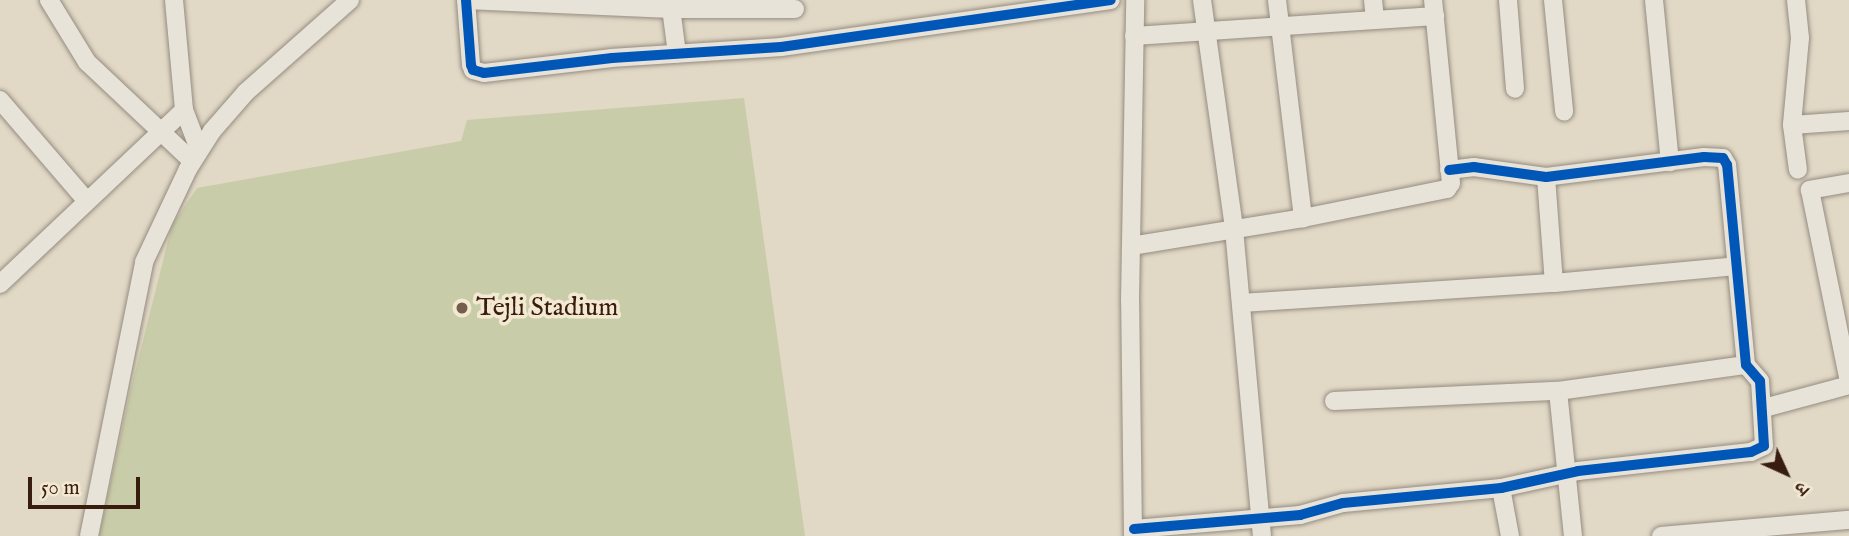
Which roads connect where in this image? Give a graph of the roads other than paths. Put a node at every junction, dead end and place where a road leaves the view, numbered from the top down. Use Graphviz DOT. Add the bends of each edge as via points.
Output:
graph roads {
  1 [pos="49,0"];
  2 [pos="174,0"];
  3 [pos="351,0"];
  4 [pos="466,0"];
  5 [pos="1111,0"];
  6 [pos="1135,0"];
  7 [pos="1202,0"];
  8 [pos="1277,0"];
  9 [pos="1373,0"];
  10 [pos="1508,0"];
  11 [pos="1553,0"];
  12 [pos="1654,0"];
  13 [pos="1796,0"];
  14 [pos="671,4"];
  15 [pos="1434,8"];
  16 [pos="795,9"];
  17 [pos="1375,20"];
  18 [pos="1280,27"];
  19 [pos="1206,32"];
  20 [pos="1134,36"];
  21 [pos="677,54"];
  22 [pos="1515,89"];
  23 [pos="0,100"];
  24 [pos="184,110"];
  25 [pos="1564,111"];
  26 [pos="1849,121"];
  27 [pos="1792,125"];
  28 [pos="160,133"];
  29 [pos="196,155"];
  30 [pos="1670,162"];
  31 [pos="1450,170"];
  32 [pos="1798,170"];
  33 [pos="1546,177"];
  34 [pos="1849,183"];
  35 [pos="88,201"];
  36 [pos="1303,218"];
  37 [pos="1234,229"];
  38 [pos="1131,246"];
  39 [pos="1736,266"];
  40 [pos="1554,283"];
  41 [pos="0,284"];
  42 [pos="1241,303"];
  43 [pos="1842,316"];
  44 [pos="1746,365"];
  45 [pos="1849,383"];
  46 [pos="1558,391"];
  47 [pos="1334,401"];
  48 [pos="1764,408"];
  49 [pos="1567,474"];
  50 [pos="1501,488"];
  51 [pos="1849,520"];
  52 [pos="1261,527"];
  53 [pos="1134,533"];
  54 [pos="1729,533"];
  55 [pos="89,536"];
  56 [pos="1510,536"];
  57 [pos="1573,536"];
  58 [pos="1661,536"];
  1 -- 28 [label="street" via="87,62"];
  2 -- 24 [label="street"];
  3 -- 29 [label="street" via="246,92"];
  4 -- 14 [label="street"];
  4 -- 21 [label="street" via="471,65 477,73"];
  5 -- 21 [label="street" via="781,47"];
  6 -- 20 [label="street"];
  7 -- 19 [label="street"];
  8 -- 18 [label="street"];
  9 -- 17 [label="street"];
  10 -- 22 [label="street"];
  11 -- 25 [label="street"];
  12 -- 30 [label="street"];
  13 -- 27 [label="street" via="1801,38"];
  14 -- 16 [label="street"];
  14 -- 21 [label="street"];
  15 -- 17 [label="street"];
  15 -- 31 [label="street"];
  17 -- 18 [label="street"];
  18 -- 19 [label="street"];
  18 -- 36 [label="street"];
  19 -- 20 [label="street"];
  19 -- 37 [label="street"];
  20 -- 38 [label="street"];
  23 -- 35 [label="street"];
  24 -- 28 [label="street"];
  24 -- 29 [label="street"];
  26 -- 27 [label="street"];
  27 -- 32 [label="street"];
  28 -- 29 [label="street"];
  28 -- 35 [label="street"];
  29 -- 55 [label="street" via="145,262"];
  30 -- 33 [label="street"];
  30 -- 39 [label="street" via="1723,158"];
  31 -- 33 [label="street" via="1474,167"];
  31 -- 36 [label="street" via="1451,183 1444,190"];
  33 -- 40 [label="street"];
  34 -- 43 [label="street" via="1810,190"];
  35 -- 41 [label="street"];
  36 -- 37 [label="street"];
  37 -- 38 [label="street"];
  37 -- 42 [label="street"];
  38 -- 53 [label="street"];
  39 -- 40 [label="street"];
  39 -- 44 [label="street"];
  40 -- 42 [label="street"];
  42 -- 52 [label="street"];
  43 -- 45 [label="street"];
  44 -- 46 [label="street"];
  44 -- 48 [label="street" via="1760,381"];
  45 -- 48 [label="street"];
  46 -- 47 [label="street"];
  46 -- 49 [label="street"];
  48 -- 49 [label="street" via="1765,440 1759,450"];
  49 -- 50 [label="street"];
  49 -- 57 [label="street"];
  50 -- 52 [label="street" via="1343,503"];
  50 -- 56 [label="street"];
  51 -- 54 [label="street"];
  52 -- 53 [label="street"];
  54 -- 58 [label="street"];
}
